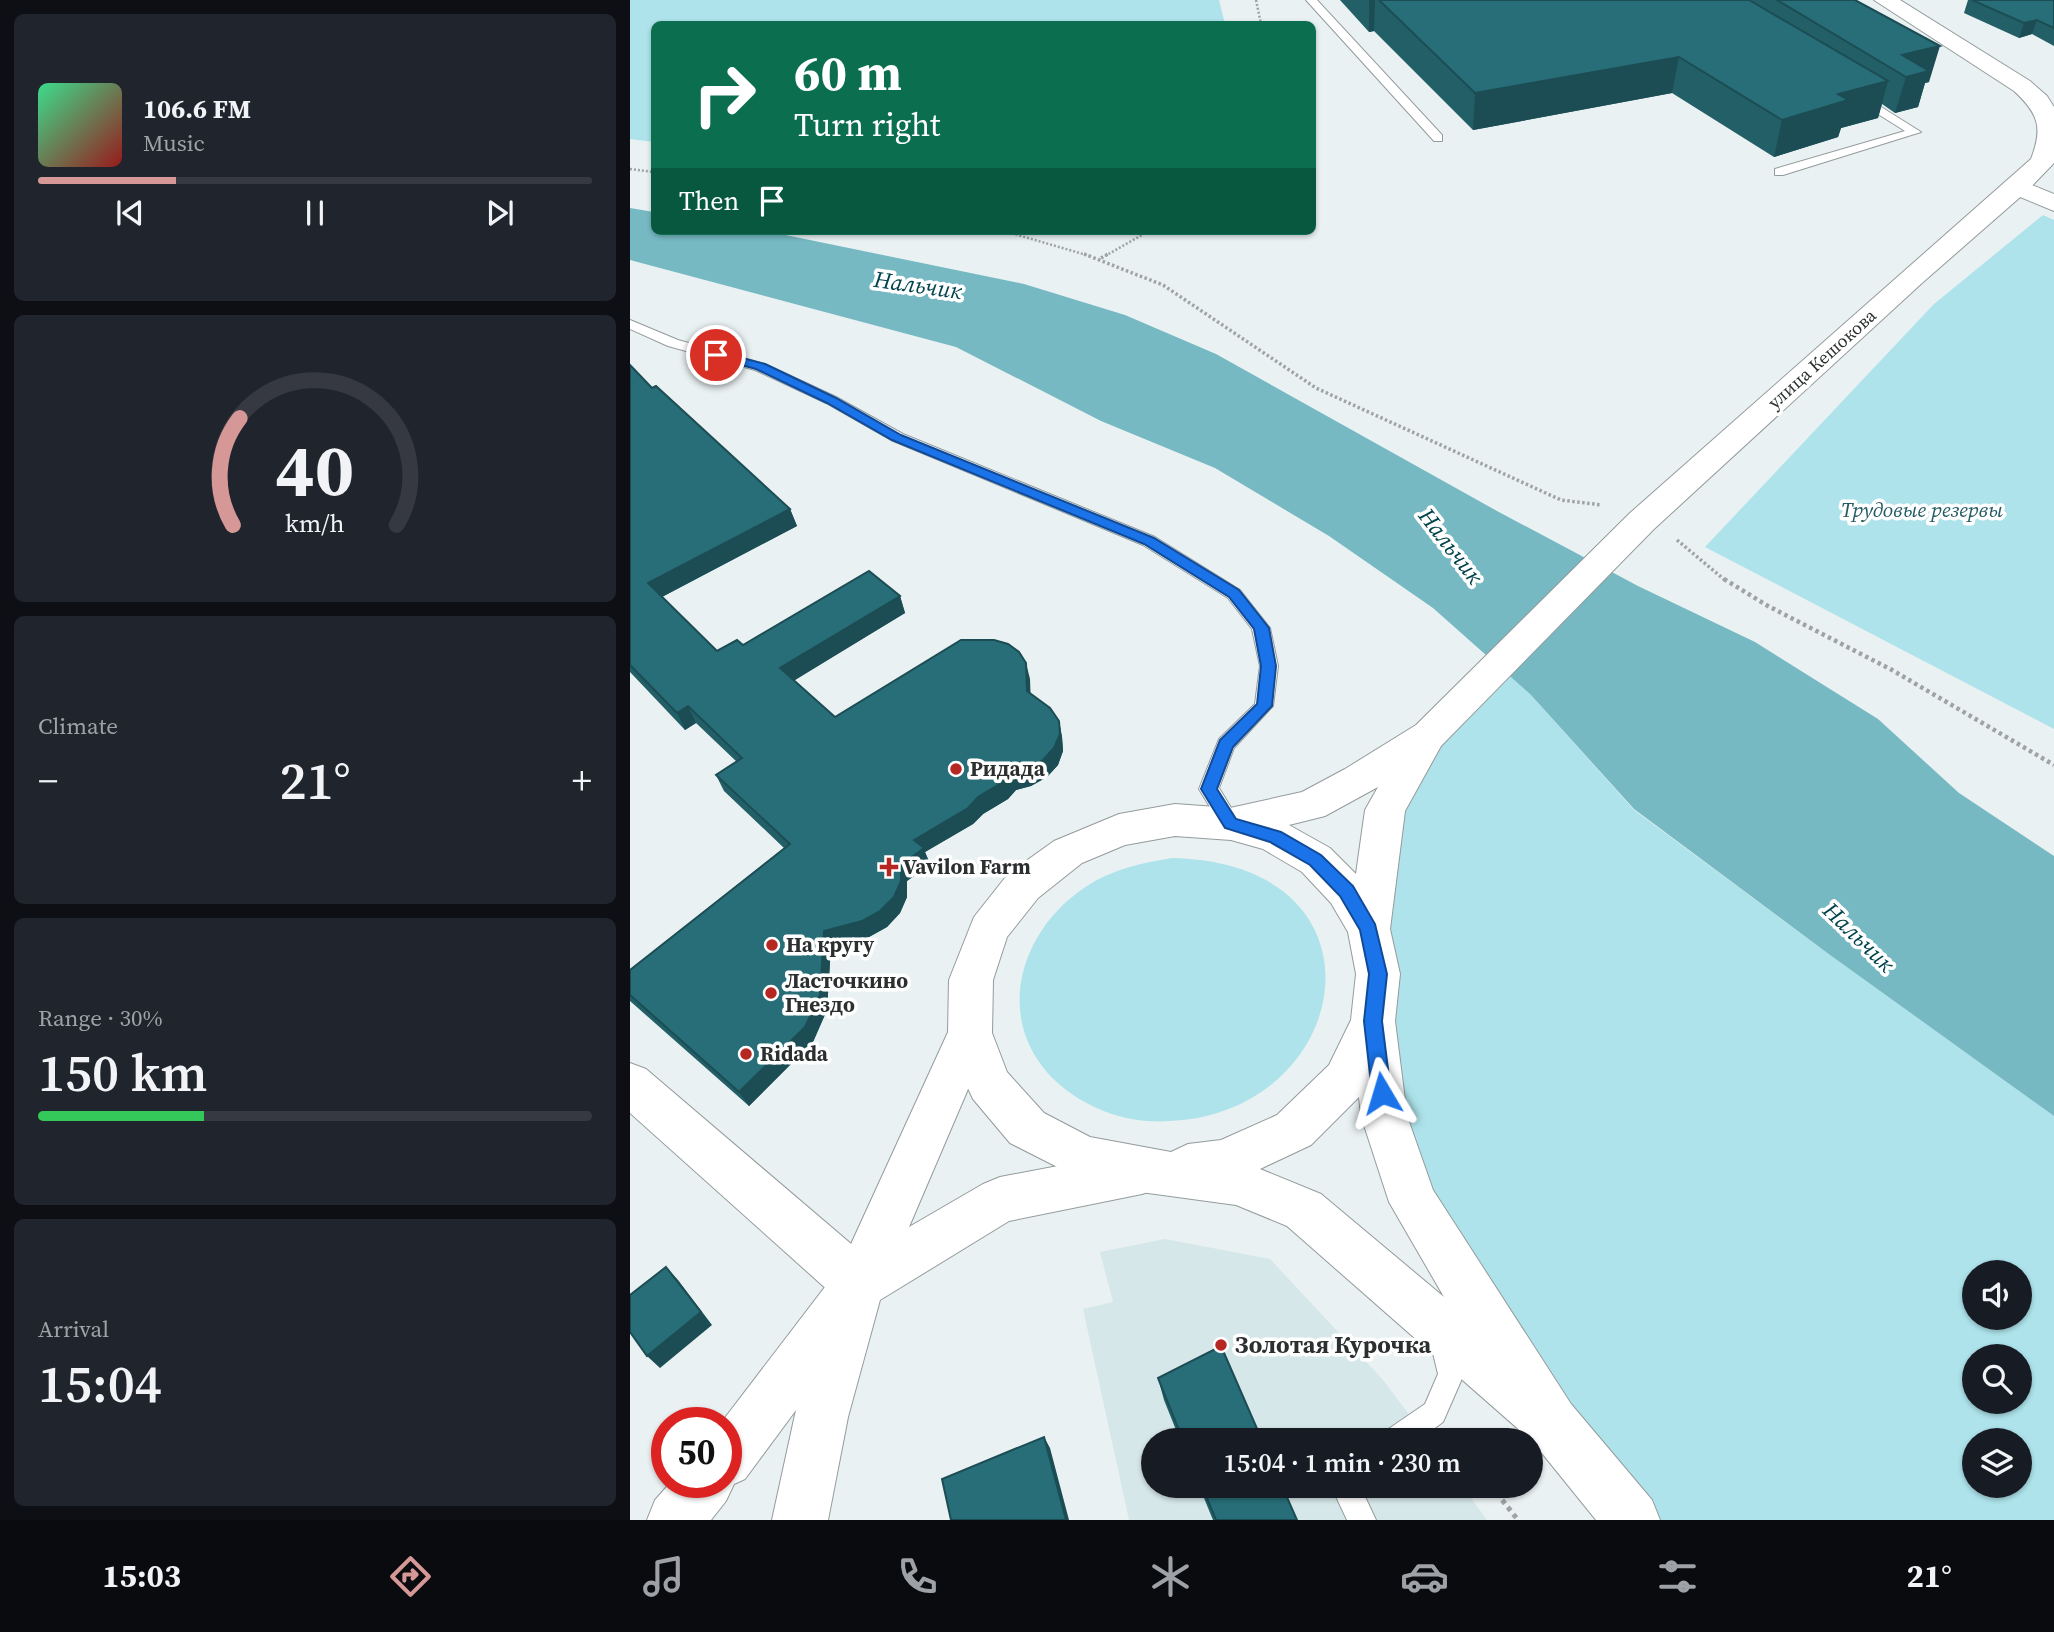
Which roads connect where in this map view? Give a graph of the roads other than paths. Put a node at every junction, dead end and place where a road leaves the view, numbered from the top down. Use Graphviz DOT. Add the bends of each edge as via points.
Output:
graph roads {
  1 [pos="1311,0"];
  2 [pos="1885,0"];
  3 [pos="1847,89"];
  4 [pos="1438,138"];
  5 [pos="1779,172"];
  6 [pos="2017,187"];
  7 [pos="2054,204"];
  8 [pos="630,324"];
  9 [pos="1442,721"];
  10 [pos="1231,824"];
  11 [pos="1368,929"];
  12 [pos="1373,1021"];
  13 [pos="970,1033"];
  14 [pos="630,1084"];
  15 [pos="1148,1171"];
  16 [pos="859,1284"];
  17 [pos="1439,1327"];
  18 [pos="1552,1423"];
  19 [pos="1413,1428"];
  20 [pos="742,1439"];
  21 [pos="694,1498"];
  22 [pos="1351,1498"];
  23 [pos="675,1520"];
  24 [pos="800,1520"];
  25 [pos="1362,1520"];
  26 [pos="1632,1520"];
  1 -- 4 [label="lane"];
  2 -- 6 [label="main road, улица Кешокова" via="2039,101 2049,120 2051,139 2042,162"];
  3 -- 5 [label="lane" via="1915,132"];
  6 -- 7 [label="main road"];
  6 -- 9 [label="main road, улица Кешокова" via="1642,520"];
  8 -- 10 [label="lane" via="673,343 760,367 897,437 1149,541 1234,594 1261,628 1269,666 1264,706 1226,744 1209,789"];
  9 -- 10 [label="main road" via="1359,780 1311,806"];
  9 -- 11 [label="main road" via="1385,810"];
  10 -- 11 [label="main road" via="1276,837 1315,860 1346,891"];
  10 -- 13 [label="main road" via="1175,820 1119,830 1068,852 1023,886 989,929 971,980"];
  11 -- 12 [label="main road" via="1378,974"];
  12 -- 15 [label="main road" via="1345,1080 1294,1130 1224,1162"];
  12 -- 18 [label="main road" via="1384,1116 1413,1202"];
  13 -- 15 [label="main road" via="989,1084 1027,1128 1083,1158"];
  13 -- 16 [label="main road"];
  14 -- 16 [label="main road"];
  15 -- 16 [label="main road" via="1000,1200"];
  15 -- 17 [label="main road" via="1238,1183 1304,1210"];
  16 -- 20 [label="main road"];
  16 -- 24 [label="main road" via="821,1417"];
  17 -- 18 [label="main road"];
  17 -- 19 [label="lane" via="1451,1374 1434,1413"];
  18 -- 26 [label="main road"];
  21 -- 23 [label="main road"];
  22 -- 25 [label="lane"];
}
